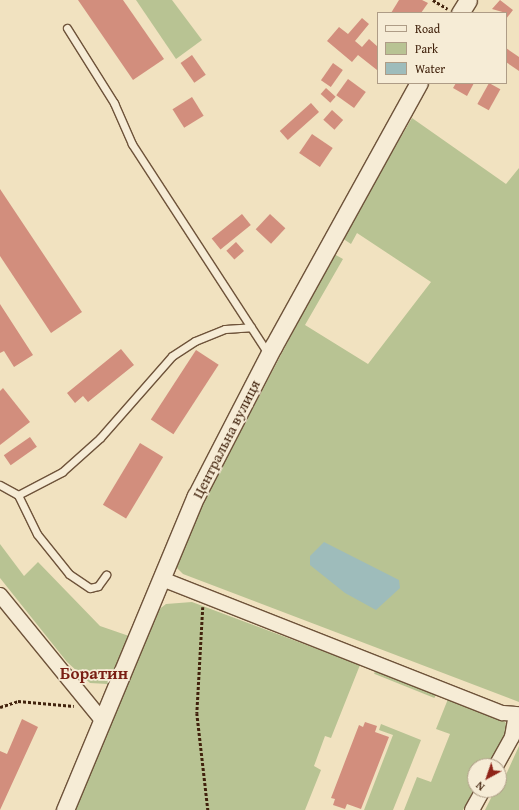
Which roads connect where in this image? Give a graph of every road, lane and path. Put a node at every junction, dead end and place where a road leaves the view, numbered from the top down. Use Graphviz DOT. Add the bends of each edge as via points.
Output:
graph roads {
  1 [pos="433,0"];
  2 [pos="468,0"];
  3 [pos="452,12"];
  4 [pos="461,12"];
  5 [pos="67,28"];
  6 [pos="418,84"];
  7 [pos="251,327"];
  8 [pos="269,355"];
  9 [pos="0,485"];
  10 [pos="18,495"];
  11 [pos="106,575"];
  12 [pos="162,579"];
  13 [pos="0,595"];
  14 [pos="203,595"];
  15 [pos="0,707"];
  16 [pos="96,714"];
  17 [pos="518,715"];
  18 [pos="500,758"];
  19 [pos="479,798"];
  20 [pos="65,810"];
  21 [pos="208,810"];
  22 [pos="472,810"];
  1 -- 3 [label="path"];
  2 -- 4 [label="street"];
  5 -- 7 [label="lane" via="114,104 132,144"];
  6 -- 8 [label="street, Центральна вулиця"];
  7 -- 8 [label="lane"];
  7 -- 10 [label="lane" via="225,329 195,341 172,356 100,438 62,472"];
  8 -- 12 [label="street, Центральна вулиця" via="196,496"];
  9 -- 10 [label="lane"];
  10 -- 11 [label="lane" via="37,534 69,574 90,588 98,586"];
  12 -- 14 [label="street"];
  12 -- 16 [label="street, Центральна вулиця"];
  13 -- 16 [label="street"];
  14 -- 17 [label="street" via="502,713"];
  14 -- 21 [label="path" via="197,713"];
  15 -- 16 [label="path" via="18,701"];
  16 -- 20 [label="street, Центральна вулиця"];
  17 -- 18 [label="street" via="512,737"];
  19 -- 22 [label="street"];
}
